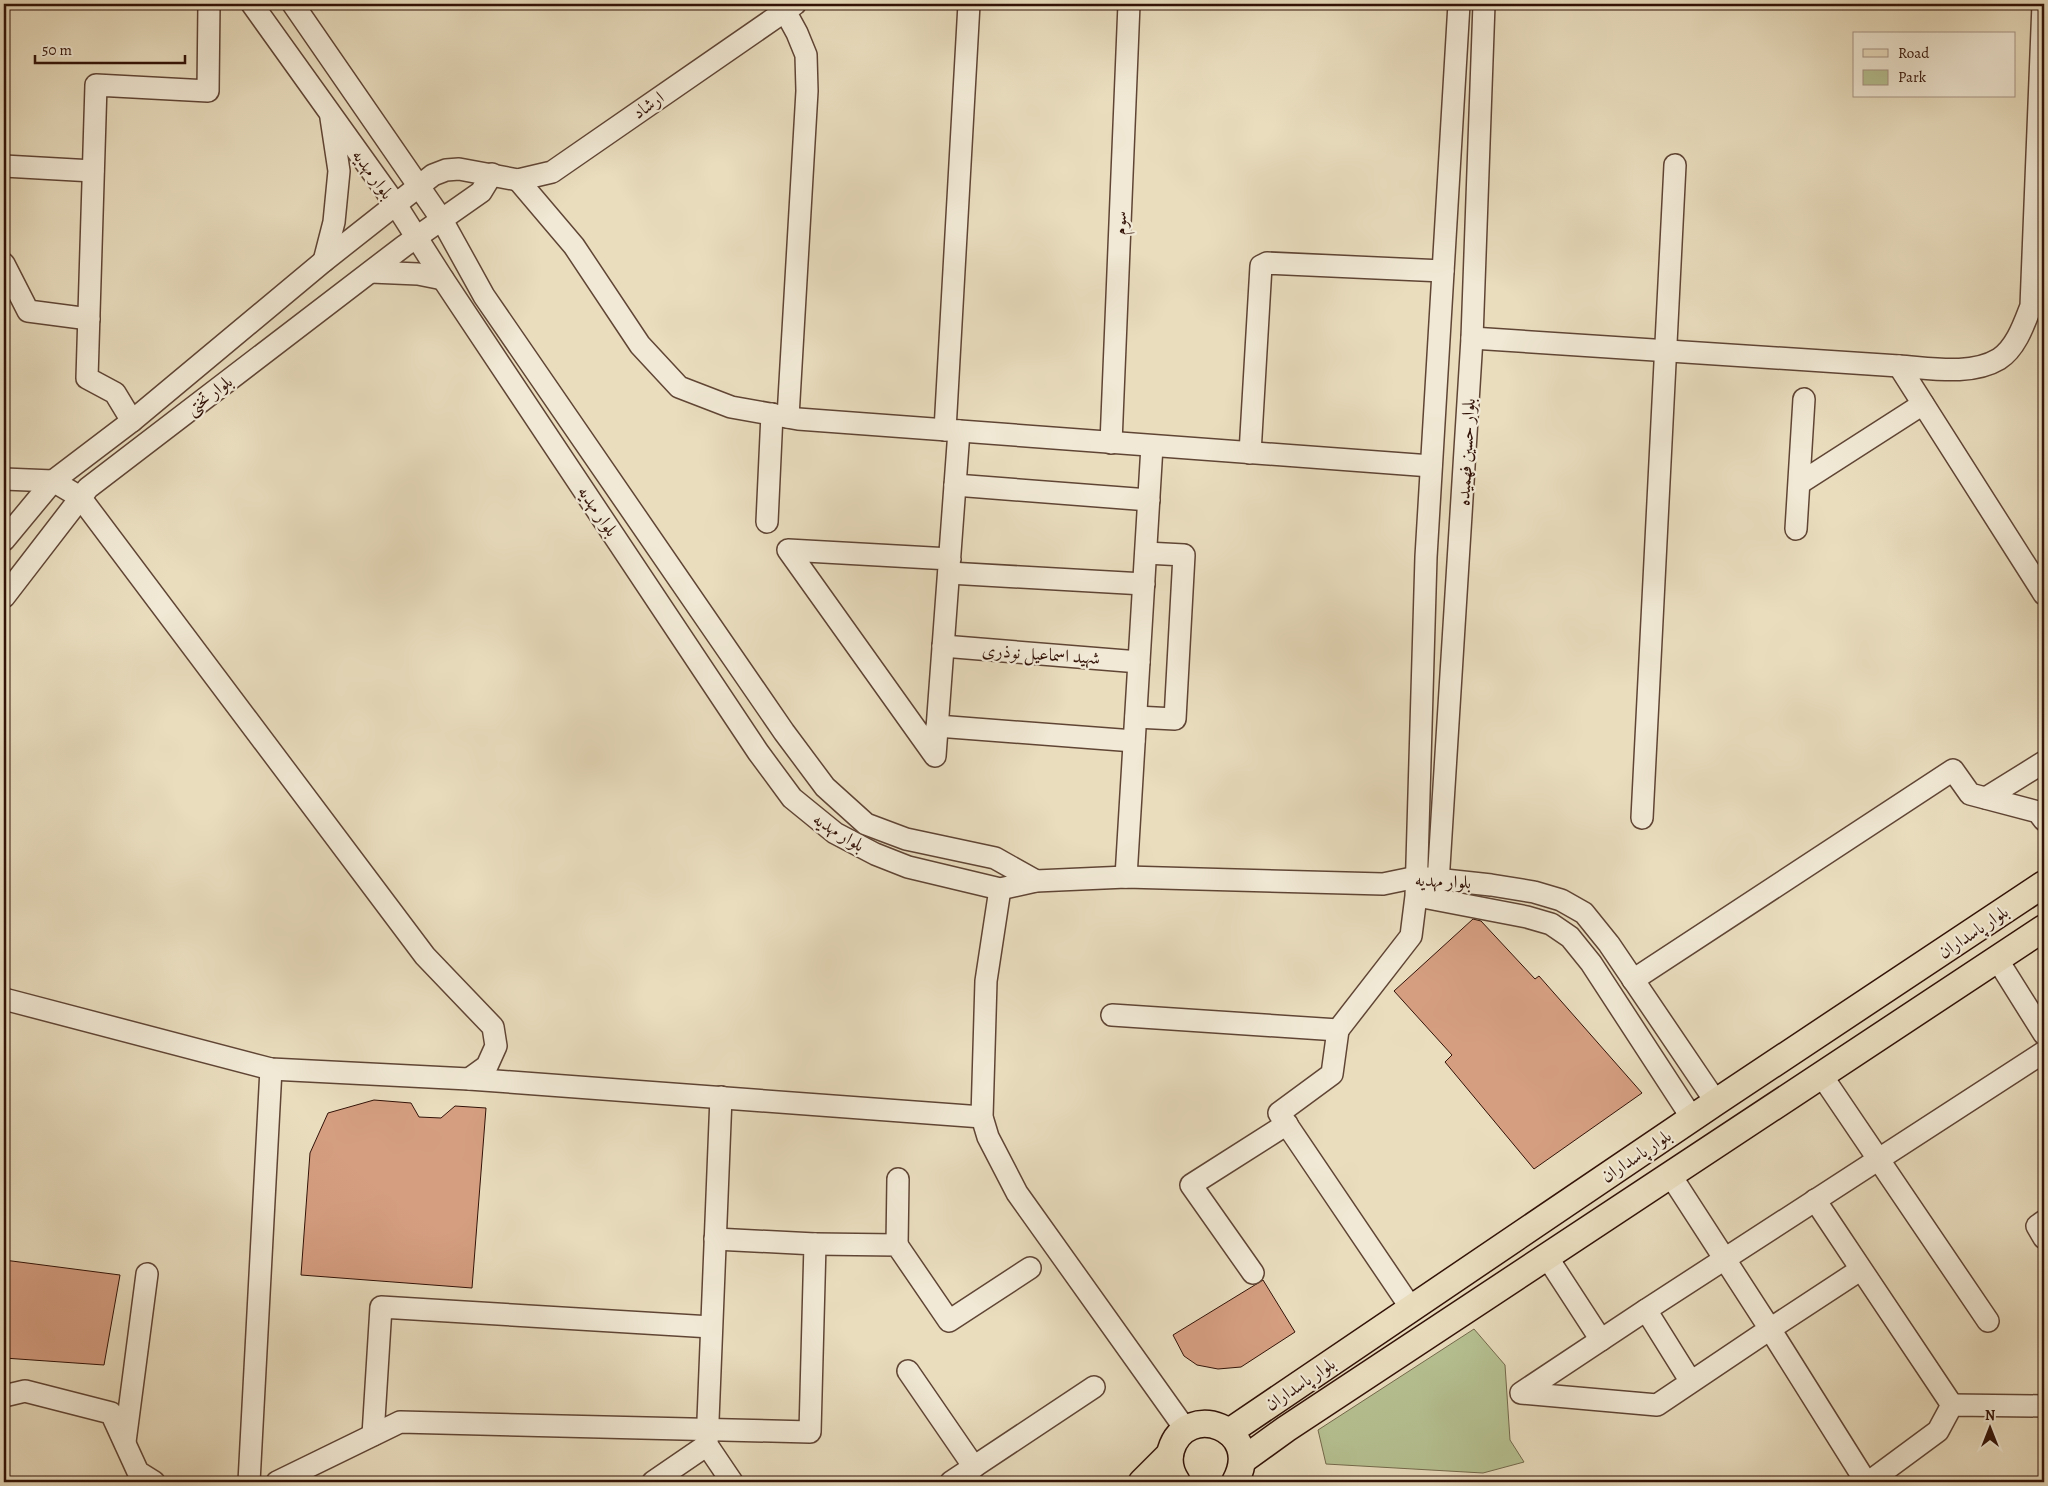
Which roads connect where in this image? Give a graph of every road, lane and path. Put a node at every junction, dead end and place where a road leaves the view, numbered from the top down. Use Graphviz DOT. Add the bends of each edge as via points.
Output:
graph roads {
  1 [pos="209,4"];
  2 [pos="252,4"];
  3 [pos="293,4"];
  4 [pos="969,4"];
  5 [pos="1129,4"];
  6 [pos="1458,4"];
  7 [pos="1484,4"];
  8 [pos="2043,4"];
  9 [pos="790,7"];
  10 [pos="330,116"];
  11 [pos="1675,165"];
  12 [pos="4,166"];
  13 [pos="93,171"];
  14 [pos="492,174"];
  15 [pos="518,180"];
  16 [pos="419,188"];
  17 [pos="396,205"];
  18 [pos="442,220"];
  19 [pos="416,238"];
  20 [pos="324,261"];
  21 [pos="4,264"];
  22 [pos="1443,271"];
  23 [pos="370,272"];
  24 [pos="443,279"];
  25 [pos="89,319"];
  26 [pos="1472,338"];
  27 [pos="1666,351"];
  28 [pos="1899,366"];
  29 [pos="1804,400"];
  30 [pos="1923,404"];
  31 [pos="780,416"];
  32 [pos="132,421"];
  33 [pos="952,431"];
  34 [pos="1111,442"];
  35 [pos="1152,446"];
  36 [pos="1250,453"];
  37 [pos="1431,466"];
  38 [pos="4,479"];
  39 [pos="53,481"];
  40 [pos="1800,483"];
  41 [pos="956,485"];
  42 [pos="80,497"];
  43 [pos="1149,500"];
  44 [pos="767,522"];
  45 [pos="1796,529"];
  46 [pos="4,540"];
  47 [pos="1146,553"];
  48 [pos="949,566"];
  49 [pos="1144,584"];
  50 [pos="2044,594"];
  51 [pos="4,597"];
  52 [pos="943,646"];
  53 [pos="1139,662"];
  54 [pos="1136,717"];
  55 [pos="937,726"];
  56 [pos="1134,741"];
  57 [pos="2044,762"];
  58 [pos="1986,798"];
  59 [pos="1642,818"];
  60 [pos="2044,820"];
  61 [pos="1126,877"];
  62 [pos="1036,881"];
  63 [pos="2044,884"];
  64 [pos="1427,887"];
  65 [pos="1000,889"];
  66 [pos="2044,928"];
  67 [pos="1997,959"];
  68 [pos="1633,980"];
  69 [pos="4,999"];
  70 [pos="1112,1015"];
  71 [pos="1338,1030"];
  72 [pos="2044,1034"];
  73 [pos="496,1046"];
  74 [pos="2044,1052"];
  75 [pos="271,1069"];
  76 [pos="1822,1076"];
  77 [pos="469,1079"];
  78 [pos="511,1082"];
  79 [pos="721,1097"];
  80 [pos="1716,1102"];
  81 [pos="982,1117"];
  82 [pos="1692,1118"];
  83 [pos="1287,1124"];
  84 [pos="1880,1158"];
  85 [pos="1671,1176"];
  86 [pos="898,1179"];
  87 [pos="1815,1200"];
  88 [pos="2044,1221"];
  89 [pos="2044,1238"];
  90 [pos="715,1239"];
  91 [pos="815,1244"];
  92 [pos="897,1245"];
  93 [pos="1547,1257"];
  94 [pos="1724,1259"];
  95 [pos="1030,1268"];
  96 [pos="1860,1270"];
  97 [pos="1253,1273"];
  98 [pos="147,1274"];
  99 [pos="1411,1308"];
  100 [pos="1646,1310"];
  101 [pos="1988,1322"];
  102 [pos="712,1327"];
  103 [pos="1770,1329"];
  104 [pos="1601,1340"];
  105 [pos="908,1371"];
  106 [pos="1691,1382"];
  107 [pos="1094,1387"];
  108 [pos="4,1396"];
  109 [pos="1952,1405"];
  110 [pos="2044,1406"];
  111 [pos="1186,1430"];
  112 [pos="1229,1432"];
  113 [pos="373,1435"];
  114 [pos="707,1438"];
  115 [pos="124,1442"];
  116 [pos="1170,1454"];
  117 [pos="974,1467"];
  118 [pos="1239,1471"];
  119 [pos="281,1481"];
  120 [pos="154,1482"];
  121 [pos="249,1482"];
  122 [pos="653,1482"];
  123 [pos="732,1482"];
  124 [pos="951,1482"];
  125 [pos="1142,1482"];
  126 [pos="1177,1482"];
  127 [pos="1868,1482"];
  1 -- 13 [label="street" via="208,90 96,85"];
  2 -- 10 [label="street, بلوار مهدیه"];
  3 -- 16 [label="street, بلوار مهدیه"];
  4 -- 33 [label="street"];
  5 -- 34 [label="street, سوم"];
  6 -- 22 [label="street, بلوار حسین فهمیده"];
  7 -- 26 [label="street, بلوار حسین فهمیده"];
  8 -- 28 [label="street" via="2031,306 2020,334 2000,358 1980,366 1955,369"];
  9 -- 15 [label="street, ارشاد" via="552,172"];
  9 -- 31 [label="street" via="806,55 807,91"];
  10 -- 17 [label="street, بلوار مهدیه"];
  10 -- 20 [label="street" via="339,171 334,222"];
  11 -- 27 [label="street"];
  12 -- 13 [label="street"];
  13 -- 25 [label="street"];
  14 -- 15 [label="street, ارشاد"];
  14 -- 16 [label="street, ارشاد" via="446,170 433,175"];
  14 -- 18 [label="street" via="481,192"];
  15 -- 31 [label="street" via="574,246 640,345 679,387 731,408"];
  16 -- 17 [label="street, بلوار تختی"];
  16 -- 18 [label="street, بلوار مهدیه"];
  17 -- 19 [label="street, بلوار مهدیه"];
  17 -- 20 [label="street, بلوار تختی"];
  18 -- 19 [label="street, بلوار تختی"];
  18 -- 62 [label="street, بلوار مهدیه" via="484,296 825,788 866,824 906,839 995,858"];
  19 -- 23 [label="street, بلوار تختی"];
  19 -- 24 [label="street, بلوار مهدیه"];
  20 -- 32 [label="street, بلوار تختی"];
  21 -- 25 [label="street" via="28,311"];
  22 -- 36 [label="street" via="1267,263 1261,266"];
  22 -- 37 [label="street, بلوار حسین فهمیده"];
  23 -- 24 [label="street" via="418,274"];
  23 -- 42 [label="street, بلوار تختی"];
  24 -- 65 [label="street, بلوار مهدیه" via="758,752 792,798 835,833 875,854 908,867"];
  25 -- 32 [label="street" via="87,378 115,393"];
  26 -- 27 [label="street"];
  26 -- 64 [label="street, بلوار حسین فهمیده" via="1443,830"];
  27 -- 28 [label="street"];
  27 -- 59 [label="street"];
  28 -- 30 [label="street"];
  29 -- 40 [label="street"];
  30 -- 40 [label="street"];
  30 -- 50 [label="street"];
  31 -- 33 [label="street"];
  31 -- 44 [label="street"];
  32 -- 39 [label="street, بلوار تختی"];
  33 -- 34 [label="street"];
  33 -- 41 [label="street"];
  34 -- 35 [label="street"];
  35 -- 36 [label="street"];
  35 -- 43 [label="street"];
  36 -- 37 [label="street"];
  37 -- 64 [label="street, بلوار حسین فهمیده" via="1426,557"];
  38 -- 39 [label="street"];
  39 -- 42 [label="street"];
  39 -- 46 [label="street, بلوار تختی"];
  40 -- 45 [label="street"];
  41 -- 43 [label="street"];
  41 -- 48 [label="street"];
  42 -- 51 [label="street, بلوار تختی"];
  42 -- 73 [label="street" via="425,956 493,1027"];
  43 -- 47 [label="street"];
  47 -- 49 [label="street"];
  47 -- 54 [label="street" via="1184,555 1175,719"];
  48 -- 49 [label="street"];
  48 -- 52 [label="street"];
  48 -- 55 [label="street" via="788,550 935,756"];
  49 -- 53 [label="street"];
  52 -- 53 [label="street, شهید اسماعیل نوذری"];
  52 -- 55 [label="street"];
  53 -- 54 [label="street"];
  54 -- 56 [label="street"];
  55 -- 56 [label="street"];
  56 -- 61 [label="street"];
  57 -- 58 [label="street"];
  58 -- 60 [label="street" via="2038,812"];
  58 -- 68 [label="street" via="1970,794 1952,770"];
  61 -- 62 [label="street, بلوار مهدیه"];
  61 -- 64 [label="street, بلوار مهدیه"];
  62 -- 65 [label="street, بلوار مهدیه"];
  63 -- 80 [label="main road, بلوار پاسداران"];
  64 -- 68 [label="street, بلوار مهدیه" via="1534,892 1561,900 1584,913"];
  64 -- 71 [label="street" via="1411,936"];
  64 -- 82 [label="street, بلوار مهدیه" via="1551,924 1570,937"];
  65 -- 81 [label="street" via="986,981"];
  66 -- 67 [label="main road, بلوار پاسداران"];
  67 -- 72 [label="street"];
  67 -- 76 [label="main road, بلوار پاسداران"];
  68 -- 80 [label="street, بلوار مهدیه"];
  69 -- 75 [label="street"];
  70 -- 71 [label="street"];
  71 -- 83 [label="street" via="1332,1074 1279,1113"];
  73 -- 77 [label="street" via="487,1066"];
  73 -- 78 [label="street"];
  74 -- 84 [label="street"];
  75 -- 77 [label="street"];
  75 -- 121 [label="street"];
  76 -- 84 [label="street"];
  76 -- 85 [label="main road, بلوار پاسداران"];
  77 -- 78 [label="street"];
  78 -- 79 [label="street"];
  79 -- 81 [label="street"];
  79 -- 90 [label="street"];
  80 -- 82 [label="main road, بلوار پاسداران"];
  81 -- 111 [label="street" via="988,1137 1017,1193"];
  82 -- 99 [label="main road, بلوار پاسداران"];
  83 -- 97 [label="street" via="1191,1185"];
  83 -- 99 [label="street"];
  84 -- 87 [label="street"];
  84 -- 101 [label="street"];
  85 -- 93 [label="main road, بلوار پاسداران"];
  85 -- 94 [label="street"];
  86 -- 92 [label="street"];
  87 -- 94 [label="street"];
  87 -- 96 [label="street"];
  88 -- 89 [label="street" via="2037,1226"];
  90 -- 91 [label="street"];
  90 -- 102 [label="street"];
  91 -- 92 [label="street"];
  91 -- 114 [label="street" via="810,1432"];
  92 -- 95 [label="street" via="949,1321"];
  93 -- 104 [label="street"];
  93 -- 118 [label="main road, بلوار پاسداران" via="1286,1429"];
  94 -- 100 [label="street"];
  94 -- 103 [label="street"];
  96 -- 103 [label="street"];
  96 -- 109 [label="street"];
  98 -- 115 [label="street"];
  99 -- 112 [label="main road, بلوار پاسداران"];
  100 -- 104 [label="street"];
  100 -- 106 [label="street"];
  102 -- 113 [label="street" via="382,1307"];
  102 -- 114 [label="street"];
  103 -- 106 [label="street"];
  103 -- 127 [label="street"];
  104 -- 106 [label="street" via="1521,1393 1657,1405"];
  105 -- 117 [label="street"];
  107 -- 117 [label="street"];
  108 -- 115 [label="street" via="25,1391 111,1413"];
  109 -- 110 [label="street"];
  109 -- 127 [label="street" via="1938,1431"];
  111 -- 112 [label="main road" via="1208,1424"];
  111 -- 116 [label="main road" via="1178,1436"];
  112 -- 118 [label="main road" via="1239,1444"];
  113 -- 114 [label="street" via="400,1422"];
  113 -- 119 [label="street"];
  114 -- 122 [label="street"];
  114 -- 123 [label="street"];
  115 -- 120 [label="street" via="138,1472"];
  116 -- 125 [label="main road"];
  116 -- 126 [label="main road" via="1170,1465"];
  117 -- 124 [label="street"];
}
